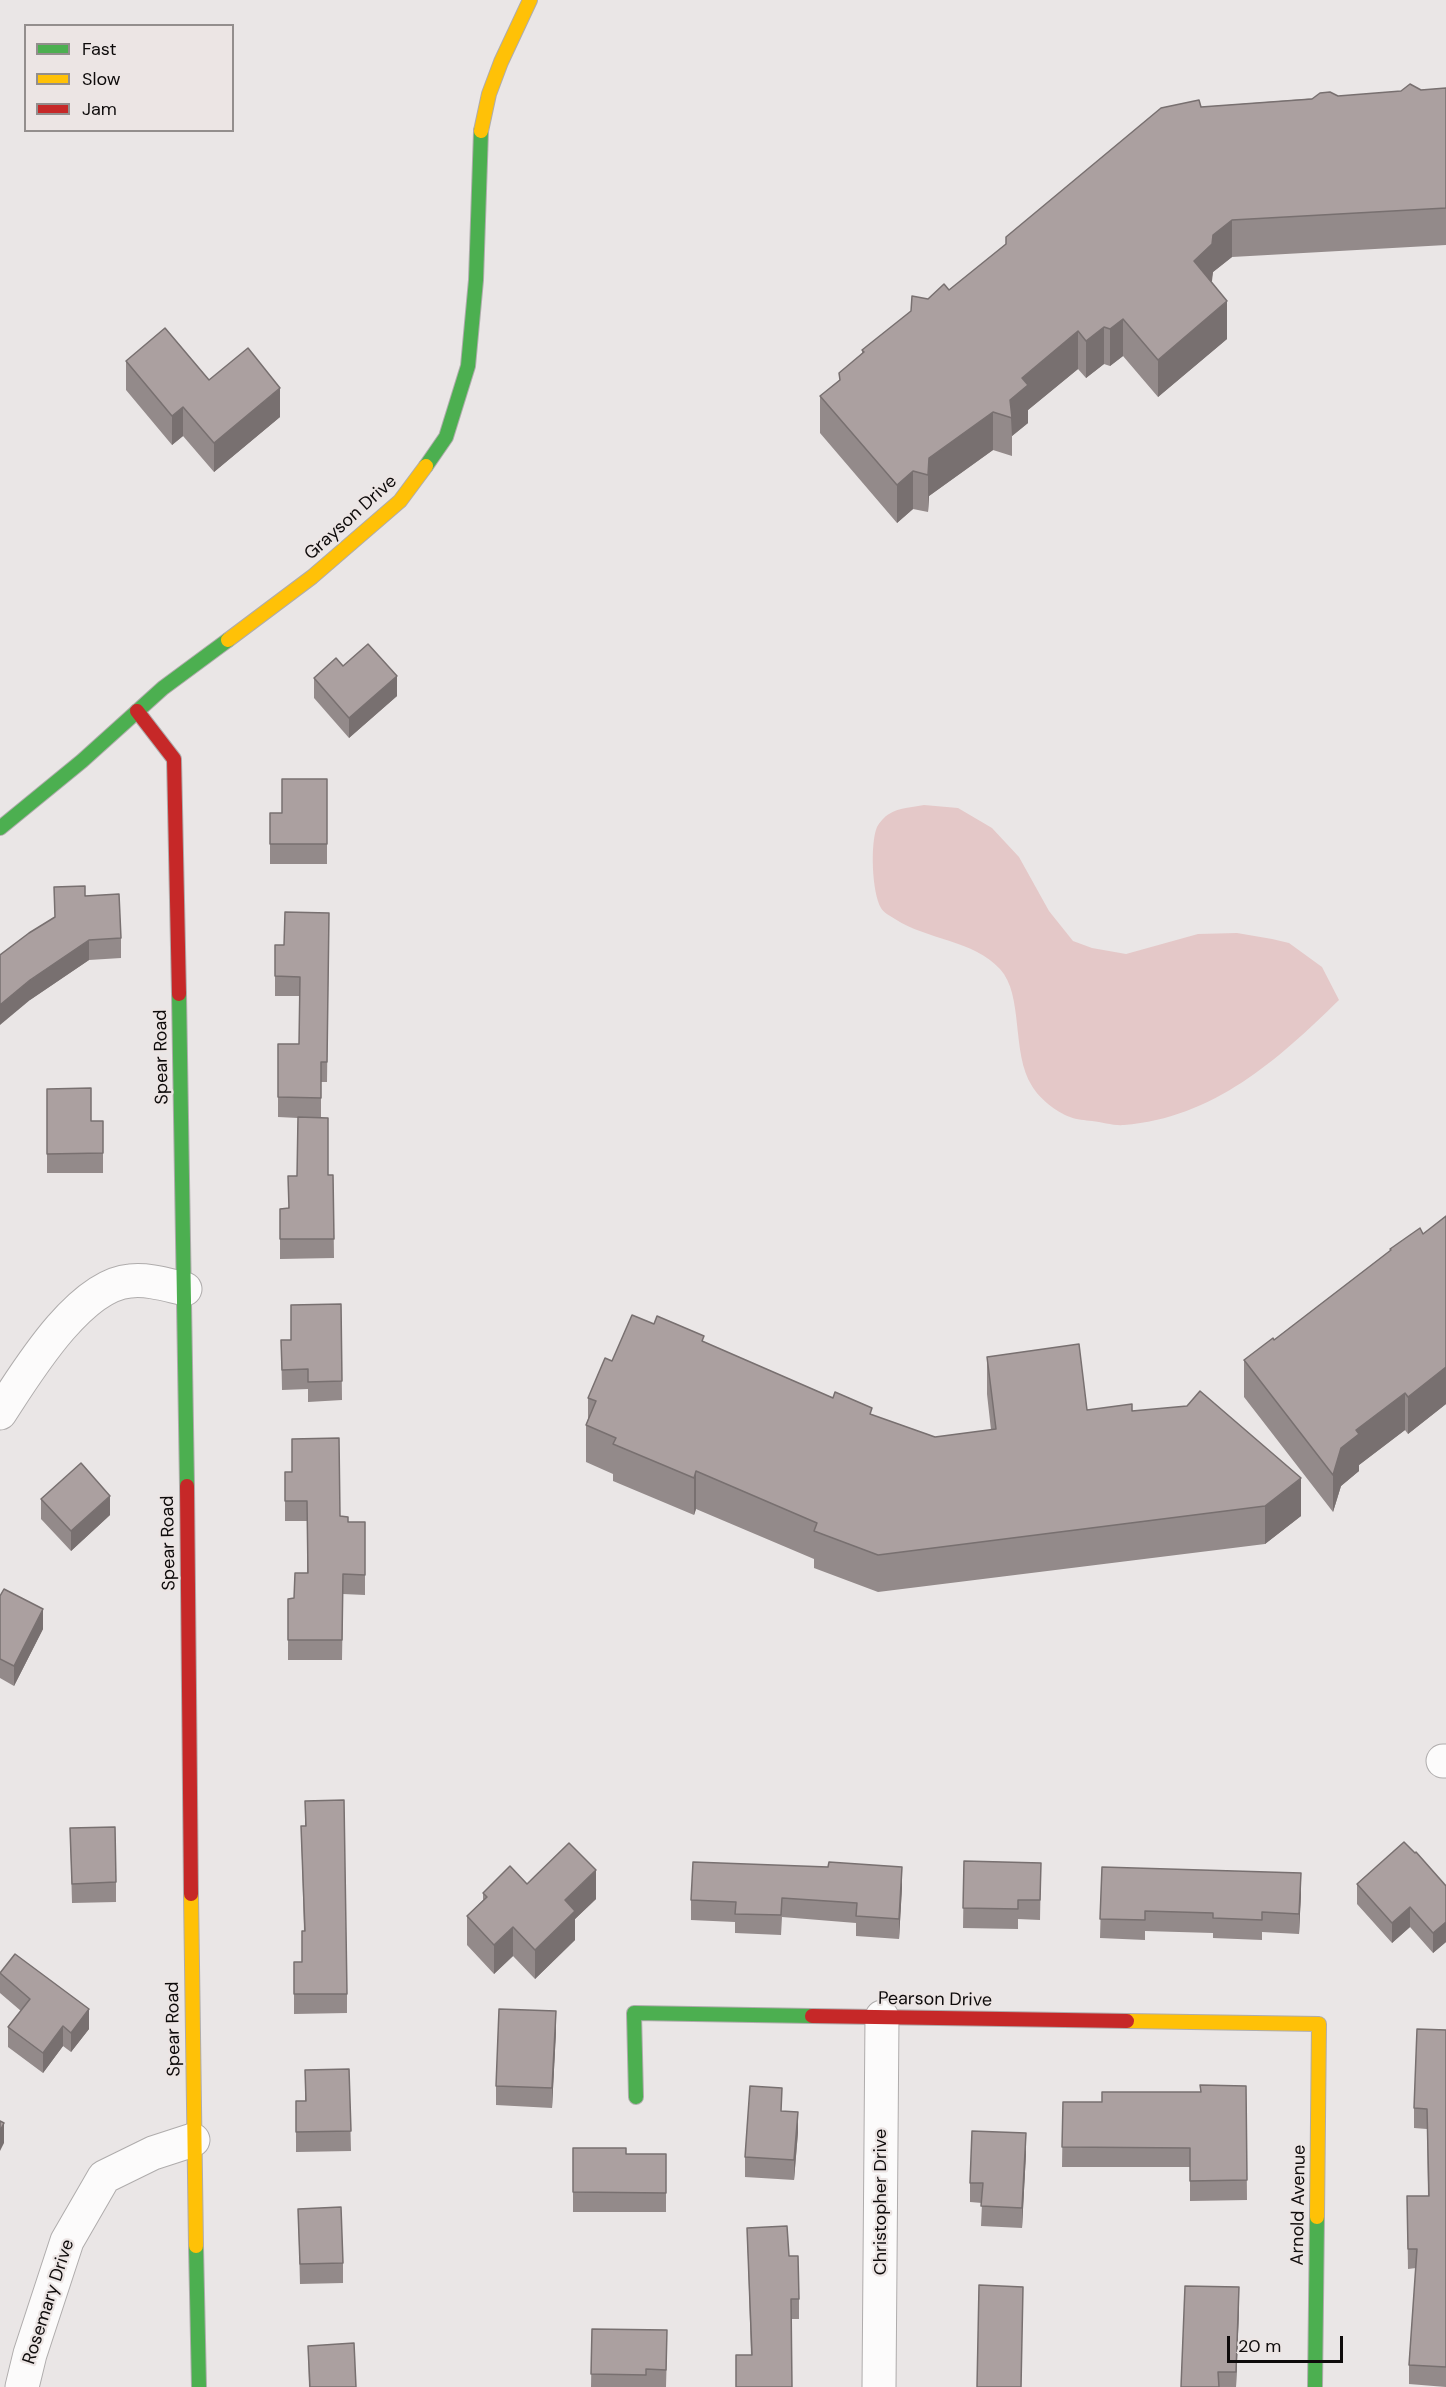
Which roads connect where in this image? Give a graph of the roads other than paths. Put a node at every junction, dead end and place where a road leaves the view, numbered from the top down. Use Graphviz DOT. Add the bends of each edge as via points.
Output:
graph roads {
  1 [pos="530,0"];
  2 [pos="137,711"];
  3 [pos="0,828"];
  4 [pos="185,1289"];
  5 [pos="0,1413"];
  6 [pos="882,2017"];
  7 [pos="1319,2024"];
  8 [pos="636,2097"];
  9 [pos="193,2140"];
  10 [pos="22,2387"];
  11 [pos="199,2387"];
  12 [pos="879,2387"];
  13 [pos="1315,2387"];
  1 -- 2 [label="street, Grayson Drive" via="497,72 480,136 476,280 468,366 446,437 418,479 377,522"];
  2 -- 3 [label="street, Grayson Drive"];
  2 -- 4 [label="street, Spear Road" via="174,759"];
  4 -- 5 [label="street" via="147,1280 128,1281 94,1297 64,1323"];
  4 -- 9 [label="street, Spear Road"];
  6 -- 7 [label="street, Pearson Drive"];
  6 -- 8 [label="street, Pearson Drive" via="634,2013"];
  6 -- 12 [label="street, Christopher Drive"];
  7 -- 13 [label="street, Arnold Avenue"];
  9 -- 10 [label="street, Rosemary Drive" via="153,2153 104,2177 67,2241"];
  9 -- 11 [label="street, Spear Road"];
}
